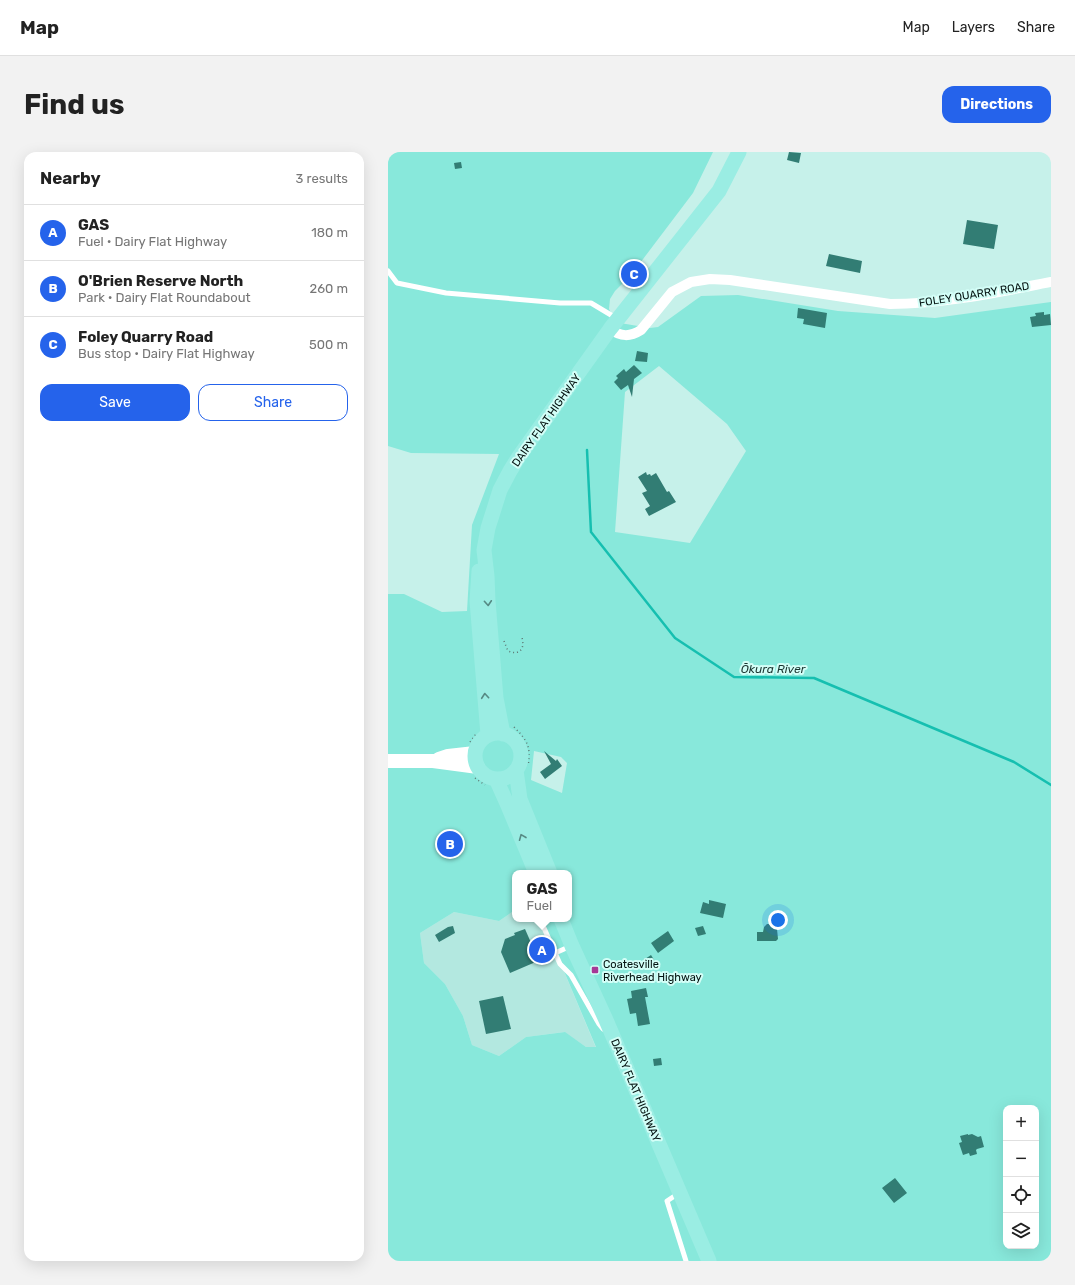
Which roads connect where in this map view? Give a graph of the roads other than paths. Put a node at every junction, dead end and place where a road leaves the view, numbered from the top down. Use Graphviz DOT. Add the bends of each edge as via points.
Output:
graph roads {
  1 [pos="739,152"];
  2 [pos="388,272"];
  3 [pos="1051,282"];
  4 [pos="614,324"];
  5 [pos="484,550"];
  6 [pos="508,729"];
  7 [pos="488,735"];
  8 [pos="388,762"];
  9 [pos="475,766"];
  10 [pos="522,770"];
  11 [pos="492,783"];
  12 [pos="535,870"];
  13 [pos="549,870"];
  14 [pos="541,922"];
  15 [pos="562,922"];
  16 [pos="572,946"];
  17 [pos="555,953"];
  18 [pos="611,1033"];
  19 [pos="680,1193"];
  20 [pos="686,1261"];
  21 [pos="709,1261"];
  1 -- 4 [label="main road, DAIRY FLAT HIGHWAY" via="718,191"];
  2 -- 4 [label="lane" via="397,283 446,293 560,303 591,303 603,309"];
  3 -- 4 [label="street, FOLEY QUARRY ROAD" via="942,301 890,304 710,279 691,282 672,292 635,334 616,334"];
  4 -- 5 [label="main road, DAIRY FLAT HIGHWAY" via="510,471 500,490"];
  5 -- 6 [label="main road, DAIRY FLAT HIGHWAY, one-way" via="496,698"];
  7 -- 5 [label="main road, one-way" via="477,601 478,579"];
  6 -- 7 [label="main road"];
  6 -- 10 [label="main road" via="510,737 520,748"];
  7 -- 9 [label="main road" via="477,745"];
  8 -- 9 [label="main road" via="433,761 448,756"];
  9 -- 11 [label="main road" via="489,777"];
  10 -- 11 [label="main road"];
  10 -- 13 [label="main road" via="520,800"];
  12 -- 11 [label="main road, one-way" via="511,811"];
  14 -- 17 [label="lane"];
  15 -- 16 [label="main road, DAIRY FLAT HIGHWAY"];
  16 -- 17 [label="lane"];
  16 -- 18 [label="main road, DAIRY FLAT HIGHWAY"];
  17 -- 18 [label="lane" via="602,1028"];
  18 -- 19 [label="main road, DAIRY FLAT HIGHWAY"];
  19 -- 20 [label="lane" via="667,1201"];
  19 -- 21 [label="main road, DAIRY FLAT HIGHWAY"];
}
